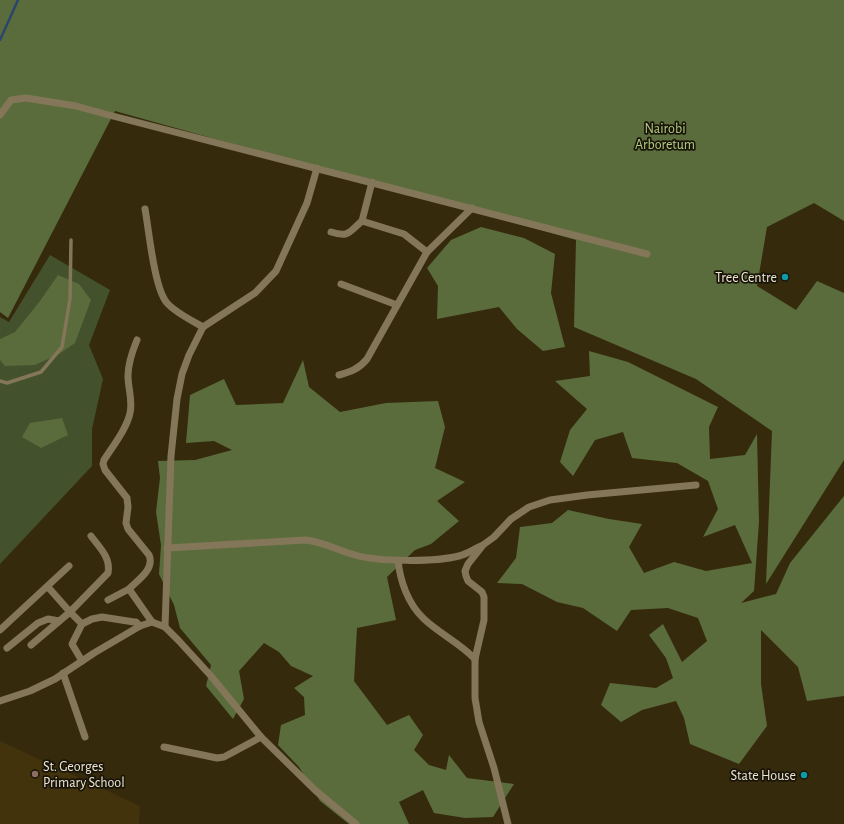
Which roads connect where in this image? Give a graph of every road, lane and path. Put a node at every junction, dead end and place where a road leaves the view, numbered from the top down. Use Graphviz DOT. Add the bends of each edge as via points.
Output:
graph roads {
  1 [pos="0,115"];
  2 [pos="317,168"];
  3 [pos="372,182"];
  4 [pos="472,208"];
  5 [pos="145,209"];
  6 [pos="362,221"];
  7 [pos="331,232"];
  8 [pos="71,240"];
  9 [pos="427,252"];
  10 [pos="647,254"];
  11 [pos="341,284"];
  12 [pos="397,305"];
  13 [pos="203,327"];
  14 [pos="137,340"];
  15 [pos="339,375"];
  16 [pos="0,381"];
  17 [pos="696,486"];
  18 [pos="91,536"];
  19 [pos="483,545"];
  20 [pos="167,548"];
  21 [pos="398,560"];
  22 [pos="70,566"];
  23 [pos="48,587"];
  24 [pos="129,589"];
  25 [pos="108,600"];
  26 [pos="70,612"];
  27 [pos="58,621"];
  28 [pos="152,622"];
  29 [pos="82,624"];
  30 [pos="140,626"];
  31 [pos="165,627"];
  32 [pos="0,630"];
  33 [pos="31,644"];
  34 [pos="7,648"];
  35 [pos="475,659"];
  36 [pos="82,661"];
  37 [pos="64,674"];
  38 [pos="0,701"];
  39 [pos="85,737"];
  40 [pos="261,737"];
  41 [pos="164,747"];
  42 [pos="356,824"];
  43 [pos="508,824"];
  1 -- 2 [label="street" via="11,100 26,98 76,106"];
  2 -- 3 [label="street"];
  2 -- 13 [label="street" via="307,202 276,271 255,293"];
  3 -- 4 [label="street"];
  3 -- 6 [label="street"];
  4 -- 9 [label="street"];
  4 -- 10 [label="street"];
  5 -- 13 [label="street" via="156,277 166,301 173,309"];
  6 -- 7 [label="street" via="342,236"];
  6 -- 9 [label="street" via="404,234"];
  8 -- 16 [label="lane" via="70,299 62,347 41,372 7,383"];
  9 -- 12 [label="street"];
  11 -- 12 [label="street"];
  12 -- 15 [label="street" via="367,359 357,368"];
  13 -- 20 [label="street" via="189,355 179,390 171,456"];
  14 -- 24 [label="street" via="128,367 130,414 103,464 127,498 128,529 151,559 150,567"];
  17 -- 19 [label="street" via="550,500 529,507 511,519"];
  18 -- 26 [label="street" via="106,555 110,567 108,574"];
  19 -- 21 [label="street" via="452,558"];
  19 -- 35 [label="street" via="465,571 468,581 482,592 484,597 484,620"];
  20 -- 21 [label="street" via="306,540 356,556"];
  20 -- 31 [label="street"];
  21 -- 35 [label="street" via="402,584 410,601 423,618"];
  22 -- 23 [label="street"];
  23 -- 26 [label="street"];
  23 -- 32 [label="street"];
  24 -- 25 [label="street"];
  24 -- 28 [label="street"];
  26 -- 27 [label="street"];
  26 -- 29 [label="street"];
  27 -- 33 [label="street"];
  27 -- 34 [label="street" via="48,619 38,622"];
  28 -- 30 [label="street"];
  28 -- 31 [label="street"];
  29 -- 30 [label="street" via="102,617 134,622"];
  29 -- 36 [label="street" via="72,644"];
  30 -- 36 [label="street"];
  31 -- 40 [label="street" via="211,676"];
  35 -- 43 [label="street" via="475,698 479,722"];
  36 -- 37 [label="street"];
  37 -- 38 [label="street"];
  37 -- 39 [label="street"];
  40 -- 41 [label="street" via="224,757 217,758"];
  40 -- 42 [label="street" via="316,791"];
}
